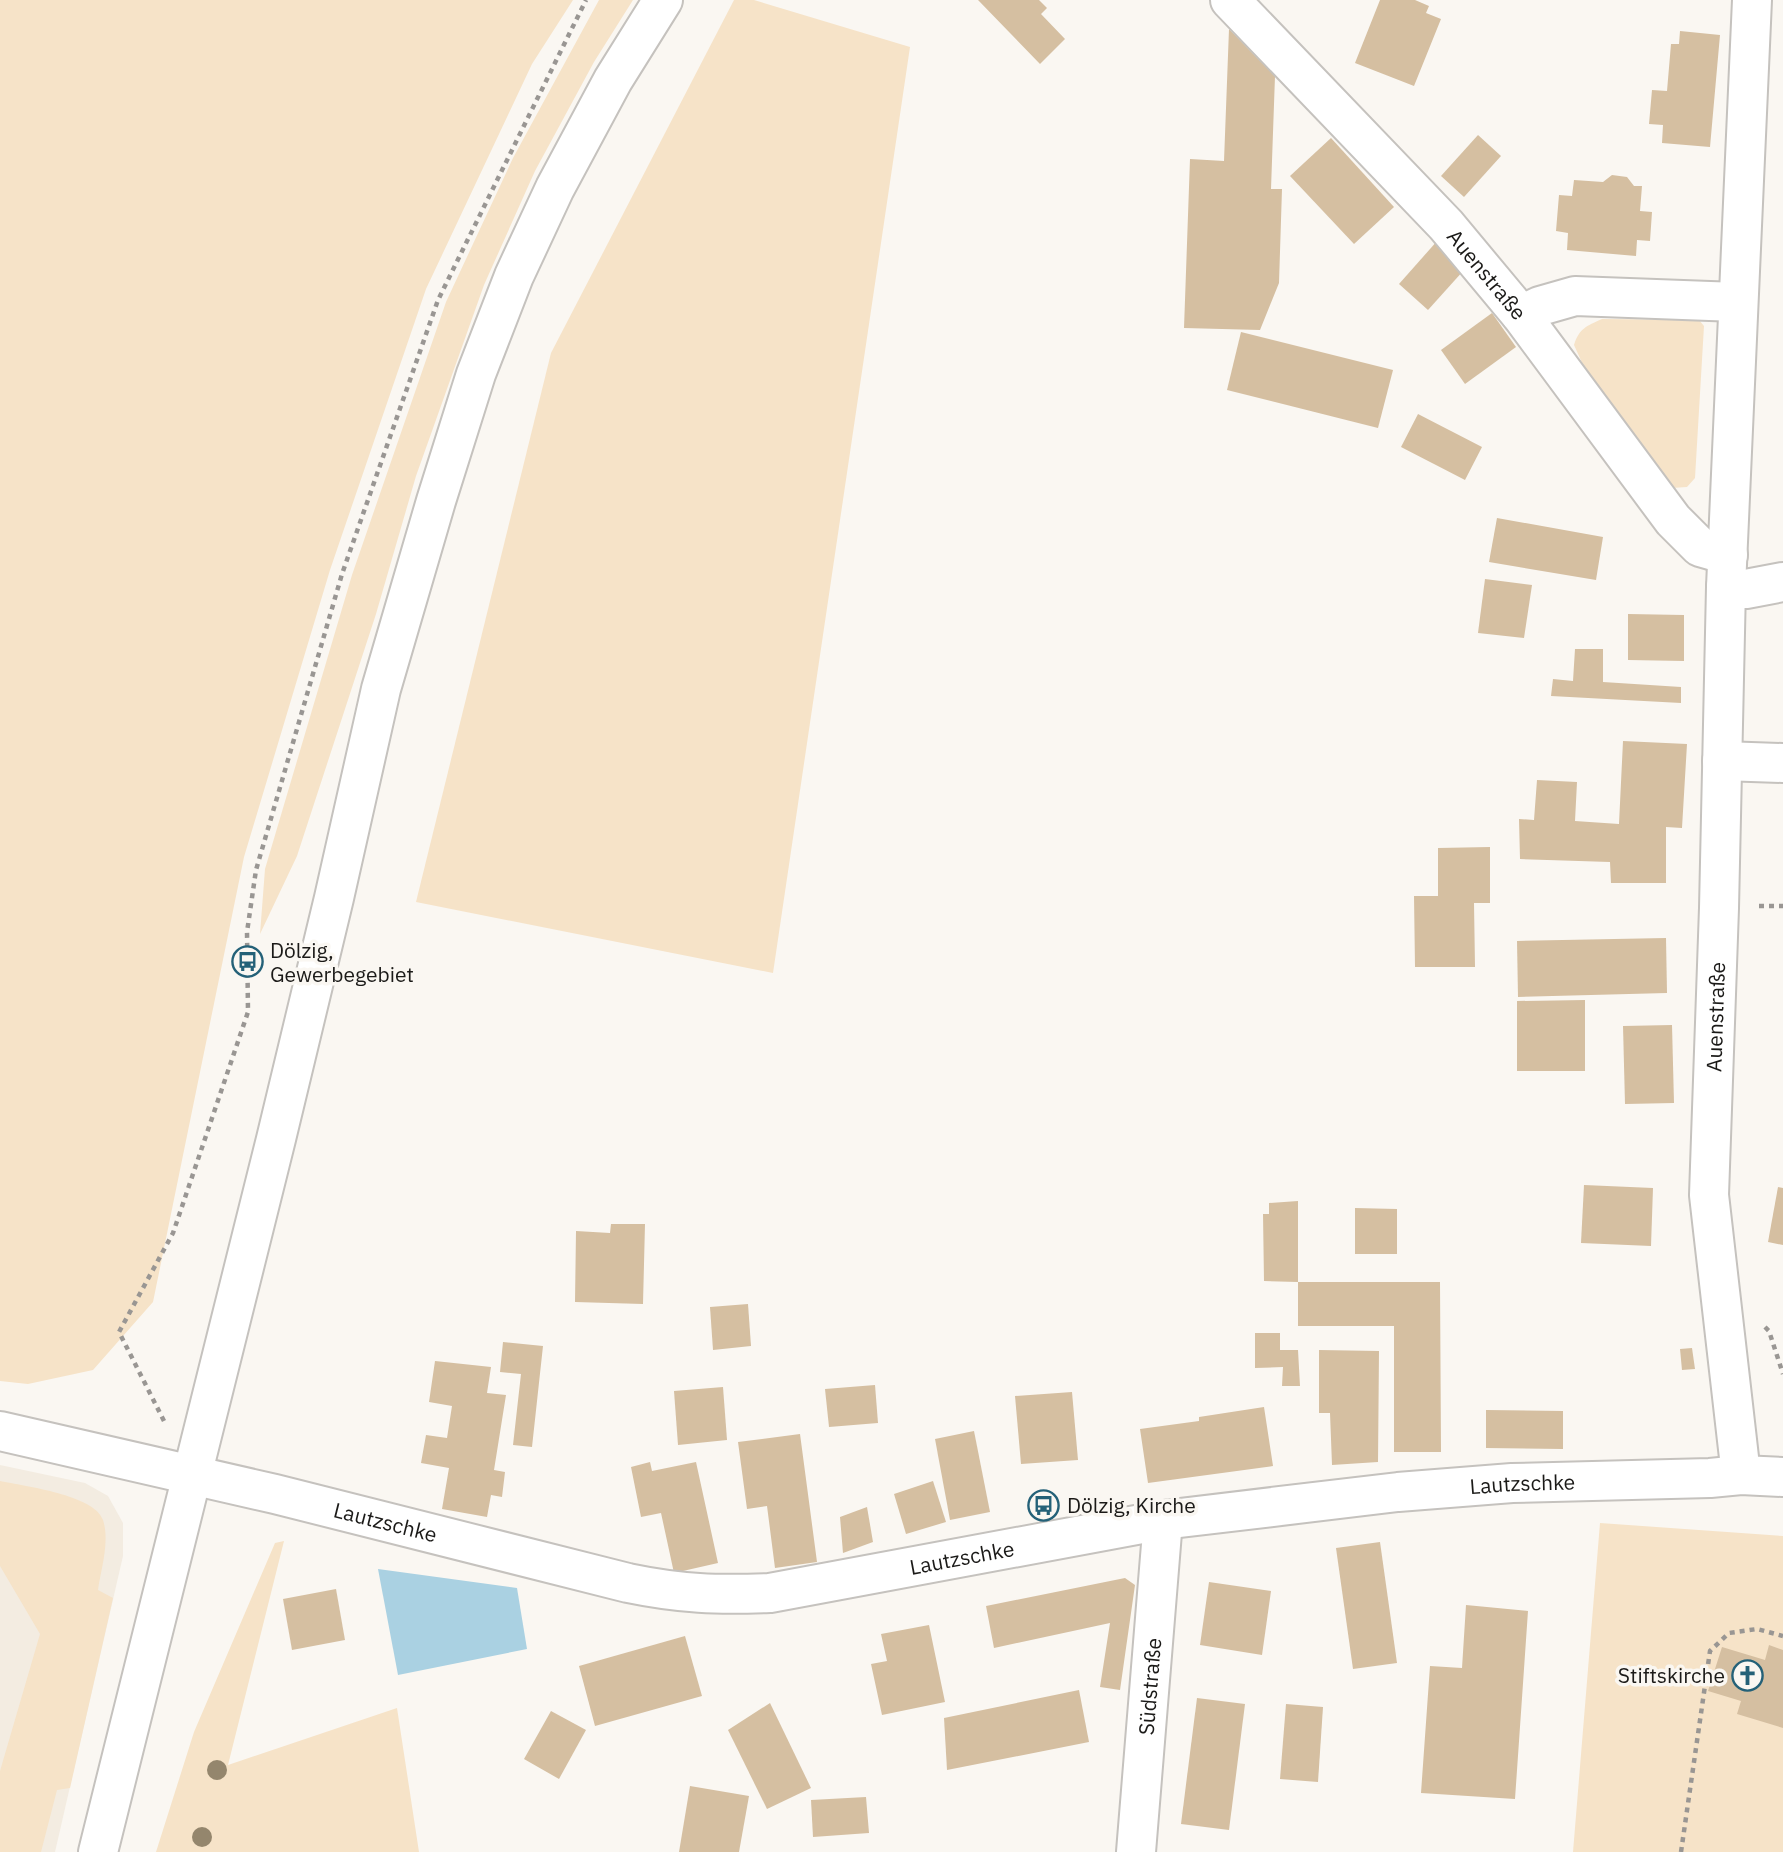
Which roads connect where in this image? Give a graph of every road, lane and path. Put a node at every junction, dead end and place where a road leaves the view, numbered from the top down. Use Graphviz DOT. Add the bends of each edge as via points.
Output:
graph roads {
  1 [pos="586,0"];
  2 [pos="663,0"];
  3 [pos="1230,0"];
  4 [pos="1752,0"];
  5 [pos="1737,302"];
  6 [pos="1521,315"];
  7 [pos="1727,571"];
  8 [pos="1783,582"];
  9 [pos="1722,761"];
  10 [pos="1783,763"];
  11 [pos="0,1431"];
  12 [pos="192,1475"];
  13 [pos="1741,1475"];
  14 [pos="1783,1477"];
  15 [pos="1163,1520"];
  16 [pos="1783,1636"];
  17 [pos="98,1852"];
  18 [pos="1136,1852"];
  19 [pos="1681,1852"];
  1 -- 12 [label="path" via="438,300 342,574 256,870 247,932 248,1012 173,1233 119,1332"];
  2 -- 12 [label="street" via="613,80 555,188 514,276 472,387 381,689"];
  3 -- 6 [label="street, Auenstraße" via="1446,225"];
  4 -- 5 [label="street, Auenstraße"];
  5 -- 6 [label="street" via="1575,296"];
  5 -- 7 [label="street, Auenstraße"];
  6 -- 7 [label="street, Auenstraße" via="1673,520"];
  7 -- 8 [label="street" via="1746,589"];
  7 -- 9 [label="street, Auenstraße"];
  9 -- 10 [label="street"];
  9 -- 13 [label="street, Auenstraße" via="1709,1195"];
  11 -- 12 [label="street, Lautzschke"];
  12 -- 15 [label="street, Lautzschke" via="628,1583 715,1595 770,1593"];
  12 -- 17 [label="street"];
  13 -- 14 [label="street, Lautzschke"];
  13 -- 15 [label="street, Lautzschke" via="1512,1483"];
  15 -- 18 [label="street, Südstraße"];
  16 -- 19 [label="path" via="1757,1629 1729,1633 1710,1651"];
}
